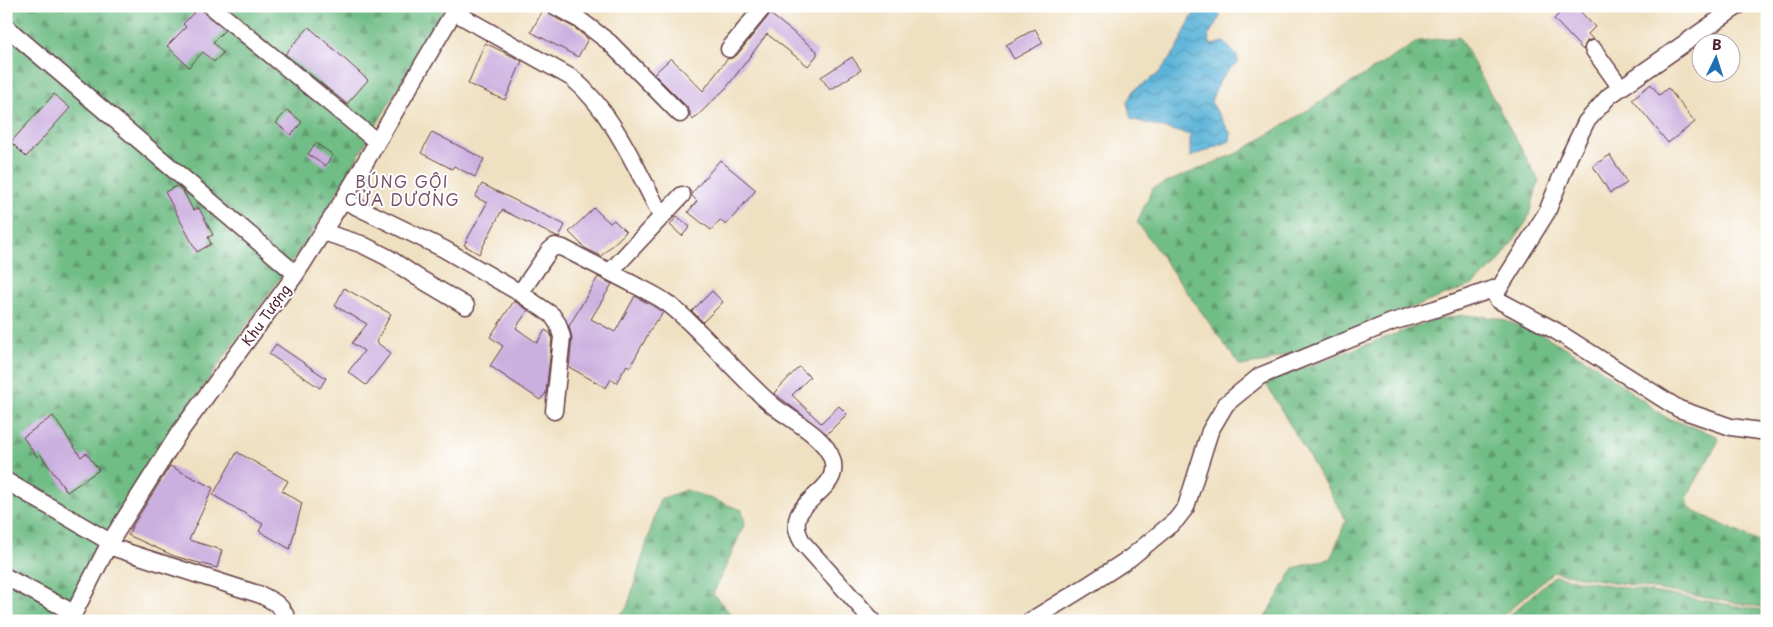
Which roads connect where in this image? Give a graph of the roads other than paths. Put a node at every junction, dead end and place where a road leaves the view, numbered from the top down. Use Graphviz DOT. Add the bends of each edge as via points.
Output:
graph roads {
  1 [pos="211,6"];
  2 [pos="555,6"];
  3 [pos="764,6"];
  4 [pos="1738,6"];
  5 [pos="455,9"];
  6 [pos="6,26"];
  7 [pos="728,49"];
  8 [pos="1593,49"];
  9 [pos="1621,88"];
  10 [pos="680,114"];
  11 [pos="376,141"];
  12 [pos="682,195"];
  13 [pos="343,200"];
  14 [pos="662,217"];
  15 [pos="323,232"];
  16 [pos="610,272"];
  17 [pos="296,274"];
  18 [pos="1499,287"];
  19 [pos="520,293"];
  20 [pos="466,306"];
  21 [pos="554,411"];
  22 [pos="1767,432"];
  23 [pos="6,481"];
  24 [pos="109,544"];
  25 [pos="6,578"];
  26 [pos="72,617"];
  27 [pos="288,621"];
  28 [pos="873,621"];
  29 [pos="1030,621"];
  1 -- 11 [label="street"];
  2 -- 10 [label="street" via="609,42"];
  3 -- 7 [label="street"];
  4 -- 9 [label="street"];
  5 -- 11 [label="street, Khu Tượng"];
  5 -- 14 [label="street" via="572,78 586,90 600,106"];
  6 -- 17 [label="street"];
  8 -- 9 [label="street"];
  9 -- 18 [label="street" via="1609,96 1586,122 1547,212"];
  11 -- 13 [label="street, Khu Tượng"];
  12 -- 14 [label="street"];
  13 -- 15 [label="street, Khu Tượng"];
  13 -- 19 [label="street" via="444,250"];
  14 -- 16 [label="street"];
  15 -- 17 [label="street, Khu Tượng"];
  15 -- 20 [label="street" via="361,244 387,257"];
  16 -- 19 [label="street" via="555,246"];
  16 -- 28 [label="street" via="665,301 772,404 798,422 828,450 833,466 832,479 801,510 798,535"];
  17 -- 24 [label="street, Khu Tượng" via="179,433"];
  18 -- 22 [label="street" via="1495,295 1498,300 1556,331 1679,409 1731,427"];
  18 -- 29 [label="street" via="1392,322 1260,376 1226,404 1210,431 1186,507 1176,520 1130,558"];
  19 -- 21 [label="street" via="552,315 558,324 562,338"];
  23 -- 24 [label="street"];
  24 -- 26 [label="street, Khu Tượng"];
  24 -- 27 [label="street" via="261,594 284,609"];
  25 -- 26 [label="street"];
}
